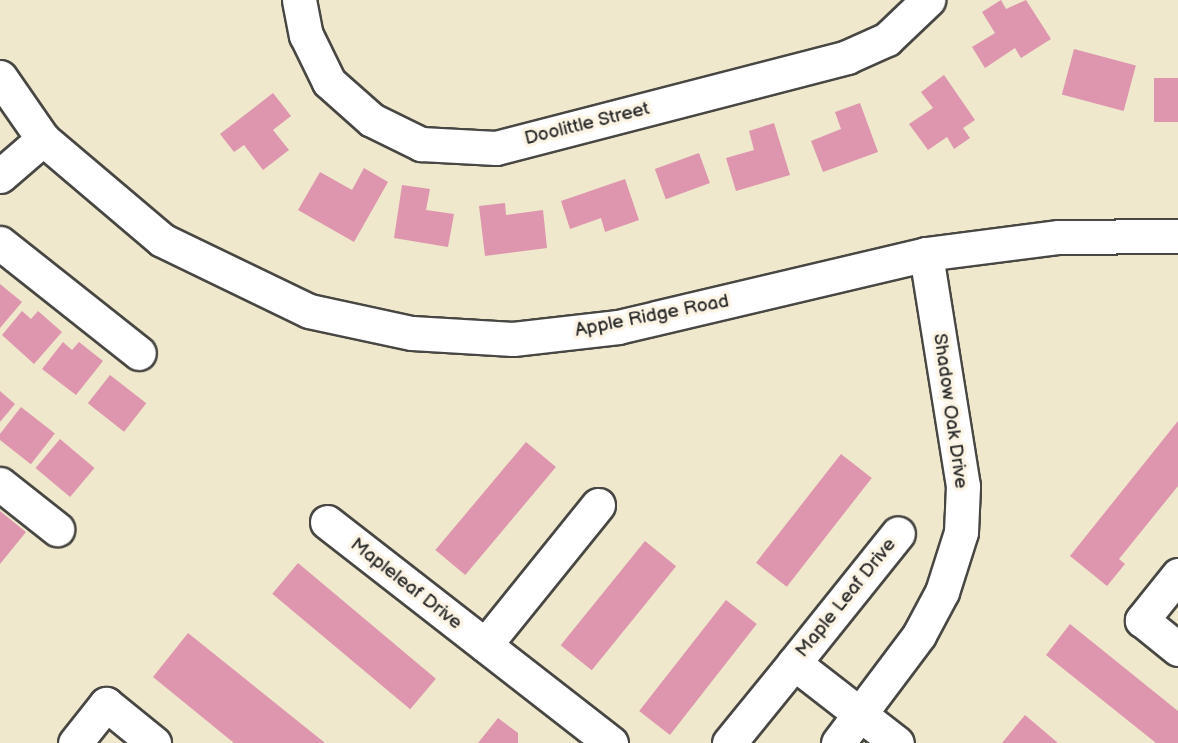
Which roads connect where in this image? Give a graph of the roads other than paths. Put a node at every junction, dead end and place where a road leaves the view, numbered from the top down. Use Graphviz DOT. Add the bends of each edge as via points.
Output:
graph roads {
  1 [pos="299,0"];
  2 [pos="929,0"];
  3 [pos="0,77"];
  4 [pos="8,116"];
  5 [pos="43,139"];
  6 [pos="0,176"];
  7 [pos="1178,236"];
  8 [pos="0,243"];
  9 [pos="926,254"];
  10 [pos="139,353"];
  11 [pos="0,484"];
  12 [pos="598,505"];
  13 [pos="327,522"];
  14 [pos="57,529"];
  15 [pos="898,533"];
  16 [pos="1178,575"];
  17 [pos="485,645"];
  18 [pos="1178,649"];
  19 [pos="793,663"];
  20 [pos="861,714"];
  21 [pos="75,743"];
  22 [pos="154,743"];
  23 [pos="611,743"];
  24 [pos="729,743"];
  25 [pos="838,743"];
  26 [pos="897,743"];
  1 -- 2 [label="street, Doolittle Street" via="306,35 329,82 372,120 421,144 496,148 847,57 887,39"];
  3 -- 4 [label="street, Apple Ridge Road"];
  4 -- 5 [label="street, Apple Ridge Road"];
  5 -- 6 [label="street"];
  5 -- 9 [label="street, Apple Ridge Road" via="132,217 217,272 309,311 412,333 513,340 618,327"];
  7 -- 9 [label="street, Apple Ridge Road" via="1059,237"];
  8 -- 10 [label="street"];
  9 -- 20 [label="street, Shadow Oak Drive" via="963,486 961,532 925,625"];
  11 -- 14 [label="street"];
  12 -- 17 [label="street"];
  13 -- 17 [label="street, Mapleleaf Drive"];
  15 -- 19 [label="street, Maple Leaf Drive"];
  16 -- 18 [label="street" via="1142,620"];
  17 -- 23 [label="street"];
  19 -- 20 [label="street, Maple Leaf Drive"];
  19 -- 24 [label="street, Maple Leaf Drive"];
  20 -- 25 [label="street, Shadow Oak Drive"];
  20 -- 26 [label="street, Maple Leaf Drive"];
  21 -- 22 [label="street" via="106,704"];
}
